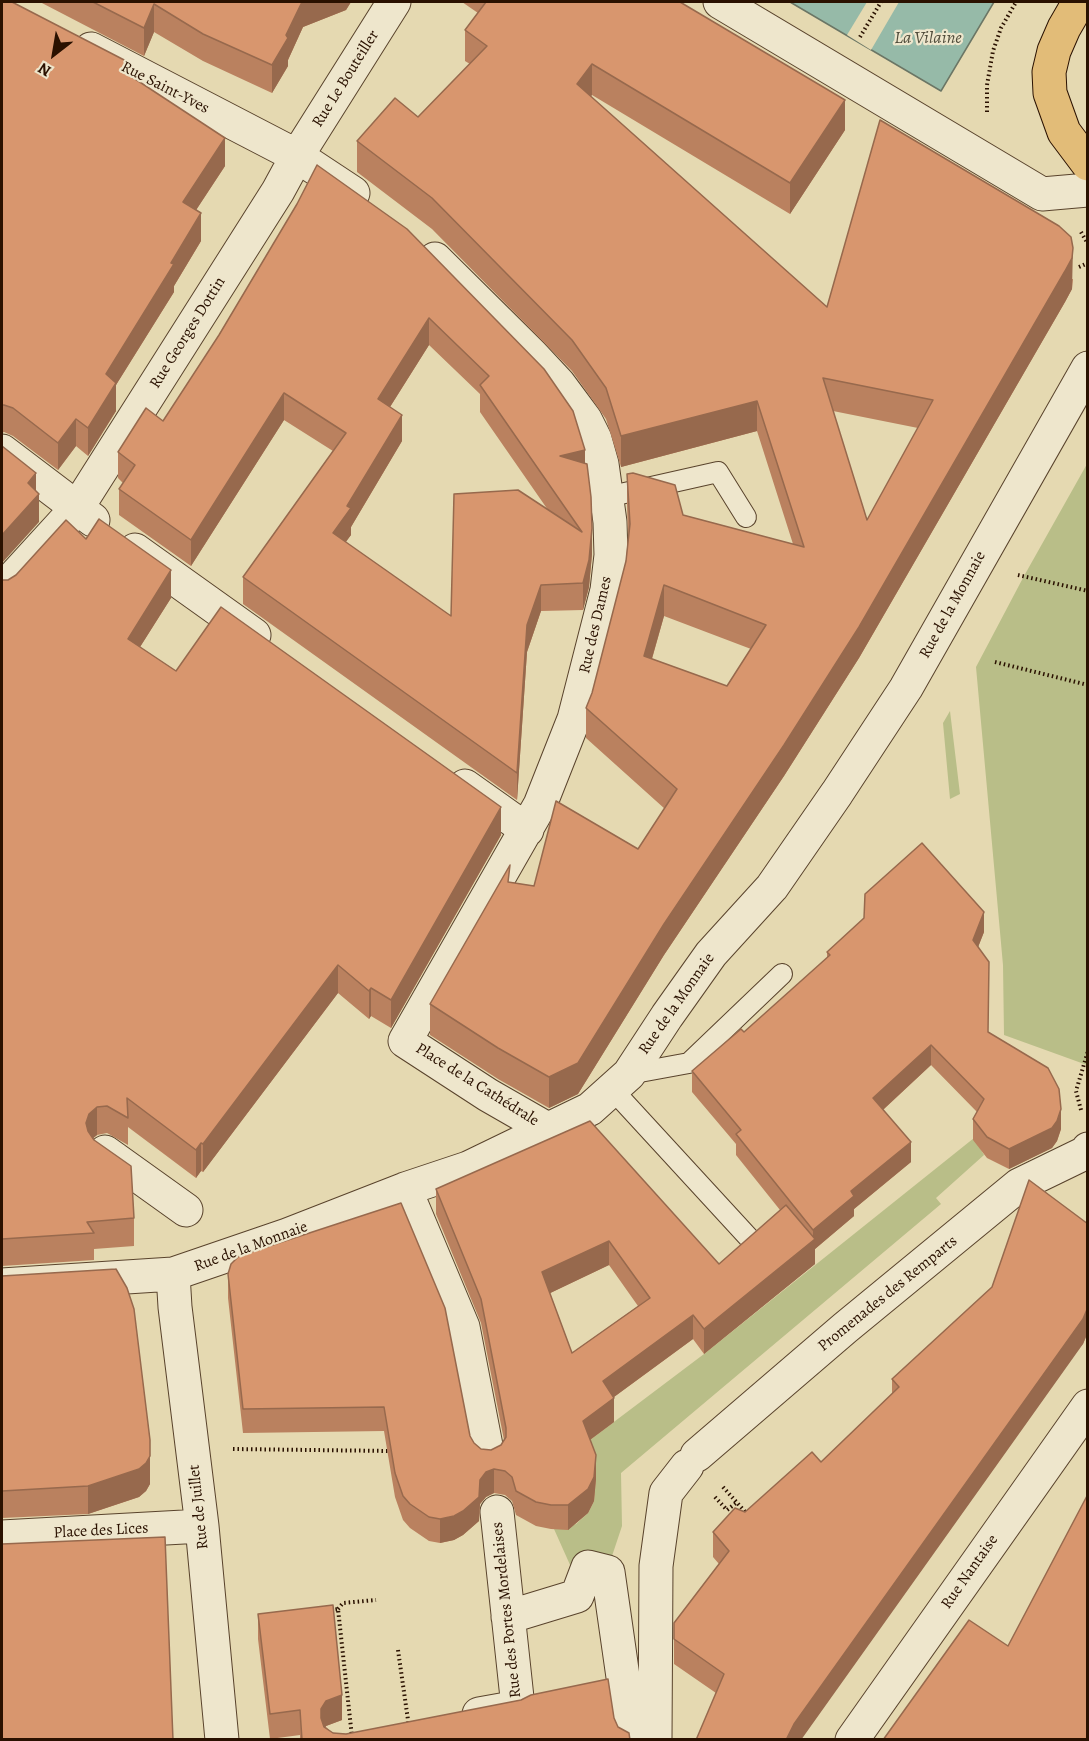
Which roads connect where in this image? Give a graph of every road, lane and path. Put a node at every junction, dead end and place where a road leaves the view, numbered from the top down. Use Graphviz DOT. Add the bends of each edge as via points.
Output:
graph roads {
  1 [pos="394,2"];
  2 [pos="720,2"];
  3 [pos="881,2"];
  4 [pos="1016,2"];
  5 [pos="1079,2"];
  6 [pos="65,36"];
  7 [pos="858,42"];
  8 [pos="987,116"];
  9 [pos="297,156"];
  10 [pos="1088,165"];
  11 [pos="1088,190"];
  12 [pos="372,207"];
  13 [pos="410,235"];
  14 [pos="1088,263"];
  15 [pos="1078,267"];
  16 [pos="1088,368"];
  17 [pos="2,451"];
  18 [pos="607,497"];
  19 [pos="77,508"];
  20 [pos="746,517"];
  21 [pos="975,564"];
  22 [pos="2,590"];
  23 [pos="1088,591"];
  24 [pos="283,656"];
  25 [pos="995,662"];
  26 [pos="1088,685"];
  27 [pos="439,767"];
  28 [pos="527,830"];
  29 [pos="782,974"];
  30 [pos="405,1041"];
  31 [pos="1088,1051"];
  32 [pos="621,1081"];
  33 [pos="1082,1111"];
  34 [pos="549,1130"];
  35 [pos="1088,1149"];
  36 [pos="105,1152"];
  37 [pos="405,1189"];
  38 [pos="186,1210"];
  39 [pos="749,1238"];
  40 [pos="173,1274"];
  41 [pos="2,1285"];
  42 [pos="1088,1406"];
  43 [pos="193,1448"];
  44 [pos="394,1451"];
  45 [pos="488,1456"];
  46 [pos="497,1512"];
  47 [pos="201,1526"];
  48 [pos="2,1537"];
  49 [pos="376,1600"];
  50 [pos="338,1609"];
  51 [pos="326,1610"];
  52 [pos="507,1611"];
  53 [pos="398,1650"];
  54 [pos="409,1726"];
  55 [pos="352,1737"];
  56 [pos="222,1740"];
  57 [pos="632,1740"];
  58 [pos="655,1740"];
  59 [pos="852,1740"];
  1 -- 9 [label="street, Rue Le Bouteiller"];
  2 -- 11 [label="street" via="1042,194"];
  3 -- 7 [label="path"];
  4 -- 8 [label="path" via="993,51"];
  5 -- 10 [label="main road" via="1054,51 1050,93 1064,132"];
  6 -- 9 [label="street, Rue Saint-Yves"];
  9 -- 12 [label="street"];
  9 -- 19 [label="street, Rue Georges Dottin"];
  13 -- 18 [label="street, Rue des Dames" via="559,384 595,439"];
  14 -- 15 [label="path"];
  16 -- 21 [label="street, Rue de la Monnaie"];
  17 -- 19 [label="street"];
  18 -- 20 [label="lane" via="718,472"];
  18 -- 28 [label="street, Rue des Dames" via="611,555 607,590 574,719"];
  19 -- 22 [label="street, Rue Georges Dottin"];
  19 -- 24 [label="street"];
  21 -- 23 [label="path"];
  21 -- 32 [label="street, Rue de la Monnaie" via="906,688 837,793 772,887 711,954"];
  25 -- 26 [label="path"];
  27 -- 28 [label="street"];
  28 -- 30 [label="street, Rue des Dames"];
  29 -- 32 [label="lane" via="689,1064"];
  30 -- 34 [label="street, Place de la Cathédrale"];
  31 -- 33 [label="path" via="1076,1091"];
  32 -- 34 [label="street, Rue de la Monnaie" via="590,1109"];
  32 -- 39 [label="lane"];
  34 -- 37 [label="street, Rue de la Monnaie" via="468,1168"];
  35 -- 58 [label="street, Promenades des Remparts" via="1019,1185 692,1460 666,1494 656,1566"];
  36 -- 38 [label="street"];
  37 -- 40 [label="street, Rue de la Monnaie"];
  37 -- 45 [label="street" via="463,1327"];
  40 -- 41 [label="street, Rue de la Monnaie"];
  40 -- 43 [label="street, Rue de Juillet"];
  42 -- 59 [label="street, Rue Nantaise"];
  43 -- 44 [label="path"];
  43 -- 47 [label="street, Rue de Juillet"];
  46 -- 52 [label="street, Rue des Portes Mordelaises"];
  47 -- 48 [label="street, Place des Lices"];
  47 -- 56 [label="street, Rue de Juillet"];
  49 -- 50 [label="path" via="343,1603"];
  50 -- 51 [label="path"];
  50 -- 55 [label="path"];
  52 -- 54 [label="street, Rue des Portes Mordelaises" via="518,1707"];
  52 -- 57 [label="street" via="577,1596 588,1567 608,1572"];
  53 -- 54 [label="path"];
}
